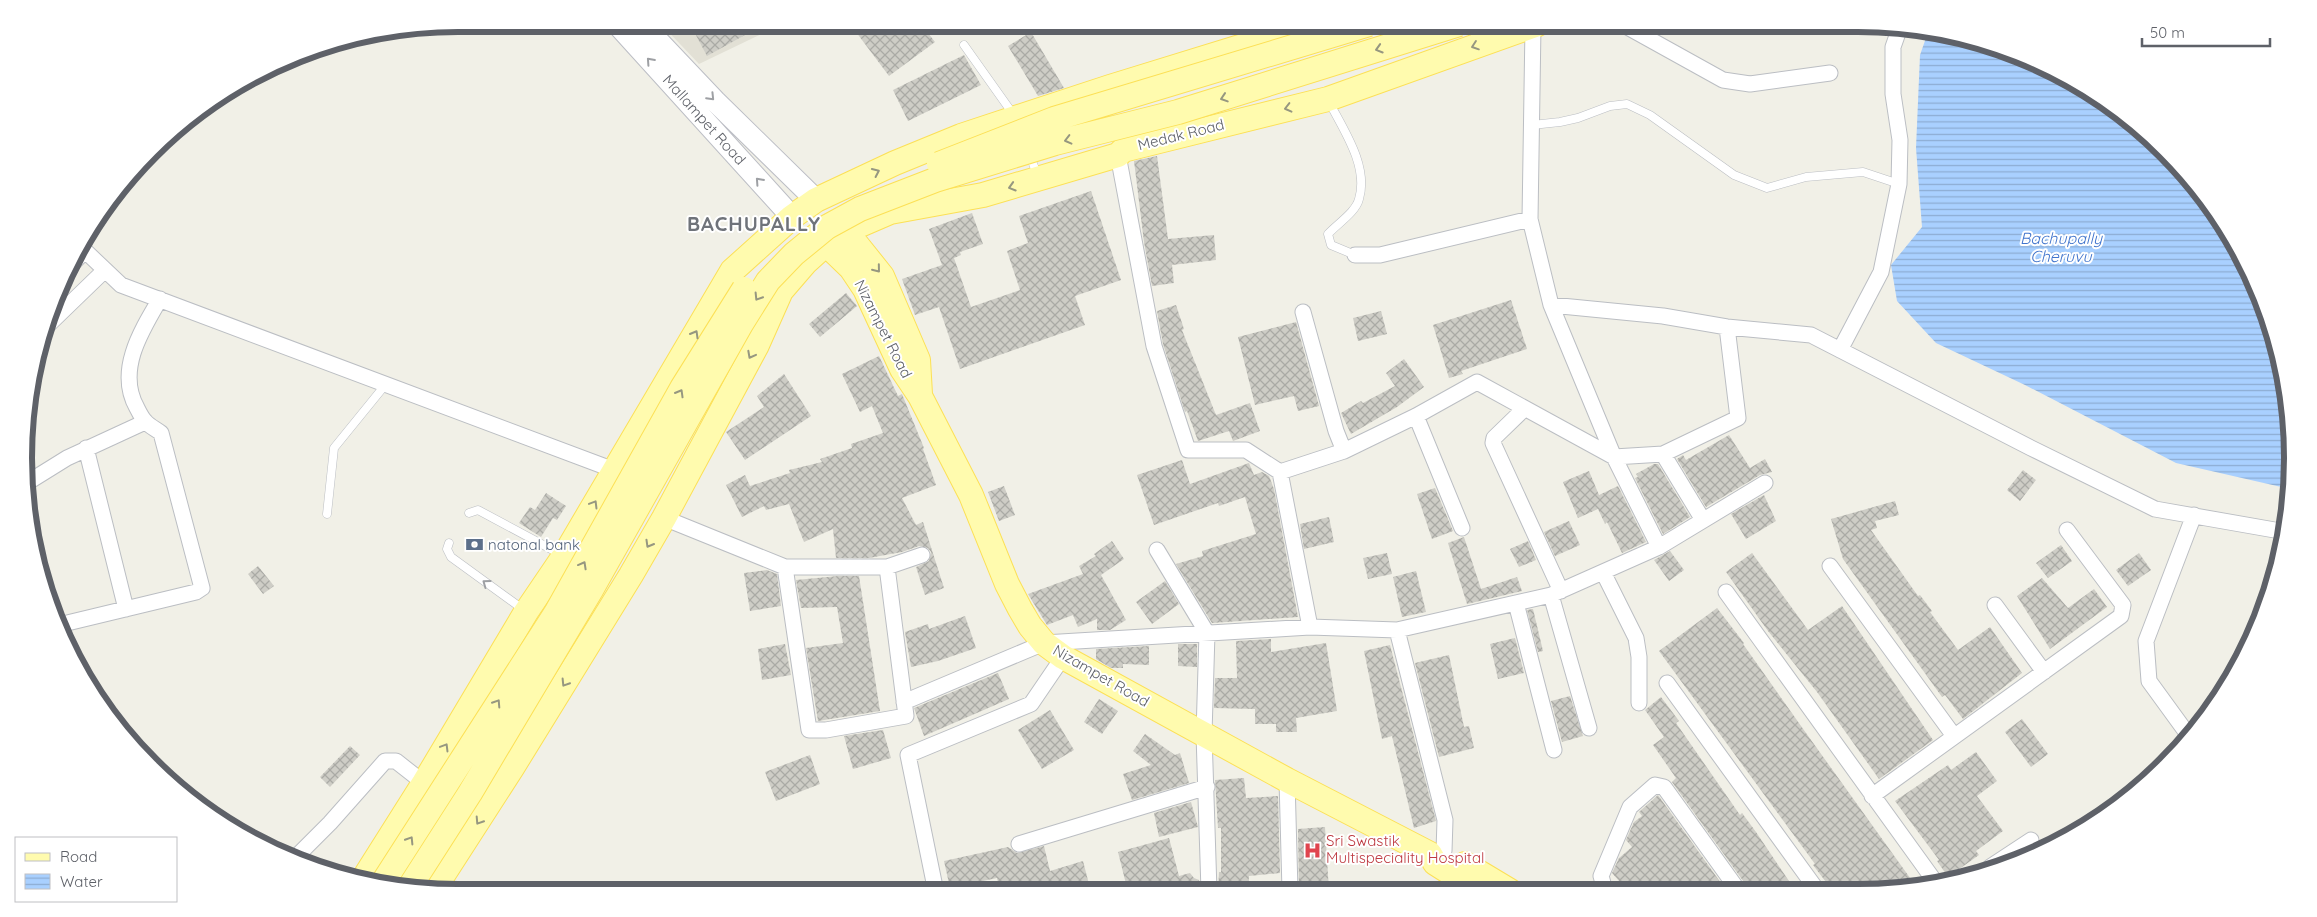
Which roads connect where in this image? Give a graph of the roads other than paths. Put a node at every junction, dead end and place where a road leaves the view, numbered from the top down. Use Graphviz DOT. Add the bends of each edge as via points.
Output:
graph roads {
  1 [pos="624,32"];
  2 [pos="650,32"];
  3 [pos="1342,32"];
  4 [pos="1433,32"];
  5 [pos="1516,32"];
  6 [pos="1536,32"];
  7 [pos="1636,32"];
  8 [pos="1249,34"];
  9 [pos="1898,34"];
  10 [pos="964,45"];
  11 [pos="1830,73"];
  12 [pos="1328,99"];
  13 [pos="1016,118"];
  14 [pos="1532,125"];
  15 [pos="1118,155"];
  16 [pos="1039,179"];
  17 [pos="1899,184"];
  18 [pos="816,200"];
  19 [pos="792,217"];
  20 [pos="1530,219"];
  21 [pos="846,231"];
  22 [pos="826,244"];
  23 [pos="86,252"];
  24 [pos="1355,255"];
  25 [pos="105,270"];
  26 [pos="160,299"];
  27 [pos="1551,305"];
  28 [pos="1303,312"];
  29 [pos="57,316"];
  30 [pos="1727,327"];
  31 [pos="1840,350"];
  32 [pos="386,384"];
  33 [pos="920,396"];
  34 [pos="1524,409"];
  35 [pos="1416,416"];
  36 [pos="646,417"];
  37 [pos="145,422"];
  38 [pos="702,447"];
  39 [pos="86,448"];
  40 [pos="1344,451"];
  41 [pos="1663,454"];
  42 [pos="1614,457"];
  43 [pos="614,470"];
  44 [pos="1280,472"];
  45 [pos="33,479"];
  46 [pos="1765,483"];
  47 [pos="469,513"];
  48 [pos="327,514"];
  49 [pos="2194,515"];
  50 [pos="664,518"];
  51 [pos="1703,520"];
  52 [pos="1462,528"];
  53 [pos="2067,530"];
  54 [pos="2278,531"];
  55 [pos="449,544"];
  56 [pos="1659,547"];
  57 [pos="1157,550"];
  58 [pos="922,555"];
  59 [pos="564,556"];
  60 [pos="1830,566"];
  61 [pos="786,567"];
  62 [pos="887,567"];
  63 [pos="1603,572"];
  64 [pos="1726,592"];
  65 [pos="1556,593"];
  66 [pos="1516,603"];
  67 [pos="1995,604"];
  68 [pos="126,609"];
  69 [pos="526,612"];
  70 [pos="66,623"];
  71 [pos="1310,627"];
  72 [pos="1397,630"];
  73 [pos="1207,633"];
  74 [pos="1054,650"];
  75 [pos="2044,672"];
  76 [pos="1667,683"];
  77 [pos="904,702"];
  78 [pos="1640,703"];
  79 [pos="1589,728"];
  80 [pos="2185,731"];
  81 [pos="1204,734"];
  82 [pos="1954,736"];
  83 [pos="1554,750"];
  84 [pos="1287,780"];
  85 [pos="424,783"];
  86 [pos="1207,787"];
  87 [pos="1872,796"];
  88 [pos="2031,840"];
  89 [pos="1019,844"];
  90 [pos="1437,853"];
  91 [pos="299,854"];
  92 [pos="2001,860"];
  93 [pos="366,874"];
  94 [pos="386,878"];
  95 [pos="1932,878"];
  96 [pos="413,882"];
  97 [pos="437,884"];
  98 [pos="934,884"];
  99 [pos="1209,884"];
  100 [pos="1290,884"];
  101 [pos="1468,884"];
  102 [pos="1498,884"];
  103 [pos="1603,884"];
  104 [pos="1734,884"];
  105 [pos="1813,884"];
  19 -- 1 [label="main road, Mallampet Road, one-way"];
  2 -- 18 [label="main road, Mallampet Road, one-way"];
  94 -- 3 [label="main road, one-way, bridge" via="556,613 682,388 725,318 751,278 789,238 817,216 845,201 1054,119"];
  4 -- 96 [label="main road, one-way, bridge" via="1178,112 1055,143 935,180 860,209 827,227 794,254 768,281 591,590"];
  5 -- 12 [label="main road, Medak Road, one-way"];
  6 -- 14 [label="street"];
  7 -- 11 [label="street" via="1723,80 1750,84"];
  8 -- 13 [label="main road"];
  9 -- 17 [label="street" via="1893,47 1893,94 1900,140"];
  10 -- 13 [label="lane"];
  12 -- 15 [label="main road, Medak Road, one-way" via="1123,150"];
  12 -- 24 [label="lane" via="1360,164 1361,188 1359,200 1328,234 1331,245"];
  13 -- 16 [label="lane"];
  18 -- 13 [label="main road, one-way" via="895,163"];
  14 -- 17 [label="lane" via="1569,120 1610,106 1627,104 1650,115 1734,175 1766,188 1806,177 1863,172"];
  14 -- 20 [label="street"];
  15 -- 16 [label="main road, Medak Road"];
  15 -- 44 [label="street" via="1154,346 1188,450 1246,450"];
  16 -- 21 [label="main road, Medak Road, one-way" via="983,195 890,212"];
  17 -- 31 [label="street" via="1881,272"];
  18 -- 19 [label="main road"];
  36 -- 19 [label="main road, one-way" via="732,271"];
  20 -- 24 [label="street" via="1380,255"];
  20 -- 27 [label="street"];
  21 -- 22 [label="main road, Medak Road"];
  21 -- 33 [label="main road, one-way" via="882,276 918,360"];
  22 -- 33 [label="main road, Nizampet Road" via="851,268 865,289 902,369"];
  22 -- 38 [label="main road, Medak Road, one-way" via="781,291 757,345"];
  23 -- 25 [label="street"];
  25 -- 26 [label="street" via="121,285"];
  25 -- 29 [label="street"];
  26 -- 32 [label="street"];
  26 -- 37 [label="street" via="139,337 129,373 134,403"];
  27 -- 30 [label="street" via="1663,316"];
  27 -- 42 [label="street"];
  28 -- 40 [label="street"];
  30 -- 31 [label="street" via="1811,335"];
  30 -- 41 [label="street" via="1738,418"];
  31 -- 49 [label="street" via="2155,508"];
  32 -- 43 [label="street"];
  32 -- 48 [label="lane" via="334,448"];
  33 -- 74 [label="main road, Nizampet Road" via="971,495 1007,584 1030,626"];
  34 -- 35 [label="street" via="1477,382"];
  34 -- 42 [label="street"];
  34 -- 65 [label="street" via="1494,438 1493,443"];
  35 -- 40 [label="street"];
  35 -- 52 [label="street"];
  36 -- 38 [label="main road"];
  36 -- 43 [label="main road"];
  37 -- 39 [label="street"];
  37 -- 68 [label="street" via="161,433 202,588"];
  38 -- 50 [label="main road, Medak Road"];
  39 -- 45 [label="street"];
  39 -- 68 [label="street"];
  40 -- 44 [label="street"];
  41 -- 42 [label="street"];
  41 -- 51 [label="street"];
  42 -- 56 [label="street"];
  59 -- 43 [label="main road, one-way"];
  44 -- 71 [label="street"];
  46 -- 51 [label="street"];
  47 -- 59 [label="lane" via="478,510"];
  49 -- 54 [label="street"];
  49 -- 80 [label="street" via="2146,641 2149,681"];
  50 -- 61 [label="street"];
  50 -- 97 [label="main road, Medak Road, one-way"];
  51 -- 56 [label="street"];
  53 -- 75 [label="street" via="2123,605 2121,616"];
  69 -- 55 [label="lane, one-way" via="452,557 447,549"];
  56 -- 63 [label="street"];
  57 -- 73 [label="street"];
  58 -- 62 [label="street"];
  59 -- 69 [label="main road"];
  60 -- 82 [label="street"];
  61 -- 62 [label="street"];
  61 -- 77 [label="street" via="809,730 906,716"];
  62 -- 77 [label="street"];
  63 -- 65 [label="street"];
  63 -- 78 [label="street" via="1636,638"];
  64 -- 87 [label="street"];
  65 -- 66 [label="street"];
  65 -- 79 [label="street"];
  66 -- 72 [label="street"];
  66 -- 83 [label="street"];
  67 -- 75 [label="street"];
  68 -- 70 [label="street"];
  85 -- 69 [label="main road, one-way"];
  71 -- 72 [label="street"];
  71 -- 73 [label="street"];
  72 -- 90 [label="street" via="1445,820"];
  73 -- 74 [label="street"];
  73 -- 81 [label="street"];
  74 -- 77 [label="street"];
  74 -- 81 [label="main road, Nizampet Road"];
  74 -- 98 [label="street" via="1030,704 908,755"];
  75 -- 82 [label="street"];
  76 -- 105 [label="street"];
  81 -- 84 [label="main road, Nizampet Road"];
  81 -- 86 [label="street"];
  82 -- 87 [label="street"];
  84 -- 90 [label="main road, Nizampet Road"];
  84 -- 100 [label="street"];
  85 -- 91 [label="street" via="396,761 384,761"];
  85 -- 93 [label="main road"];
  86 -- 89 [label="street"];
  86 -- 99 [label="street"];
  87 -- 95 [label="street"];
  88 -- 92 [label="street"];
  90 -- 101 [label="main road, Nizampet Road" via="1435,863"];
  90 -- 102 [label="main road, Nizampet Road"];
  103 -- 104 [label="street" via="1601,876 1630,807 1655,785 1664,787"];
}
